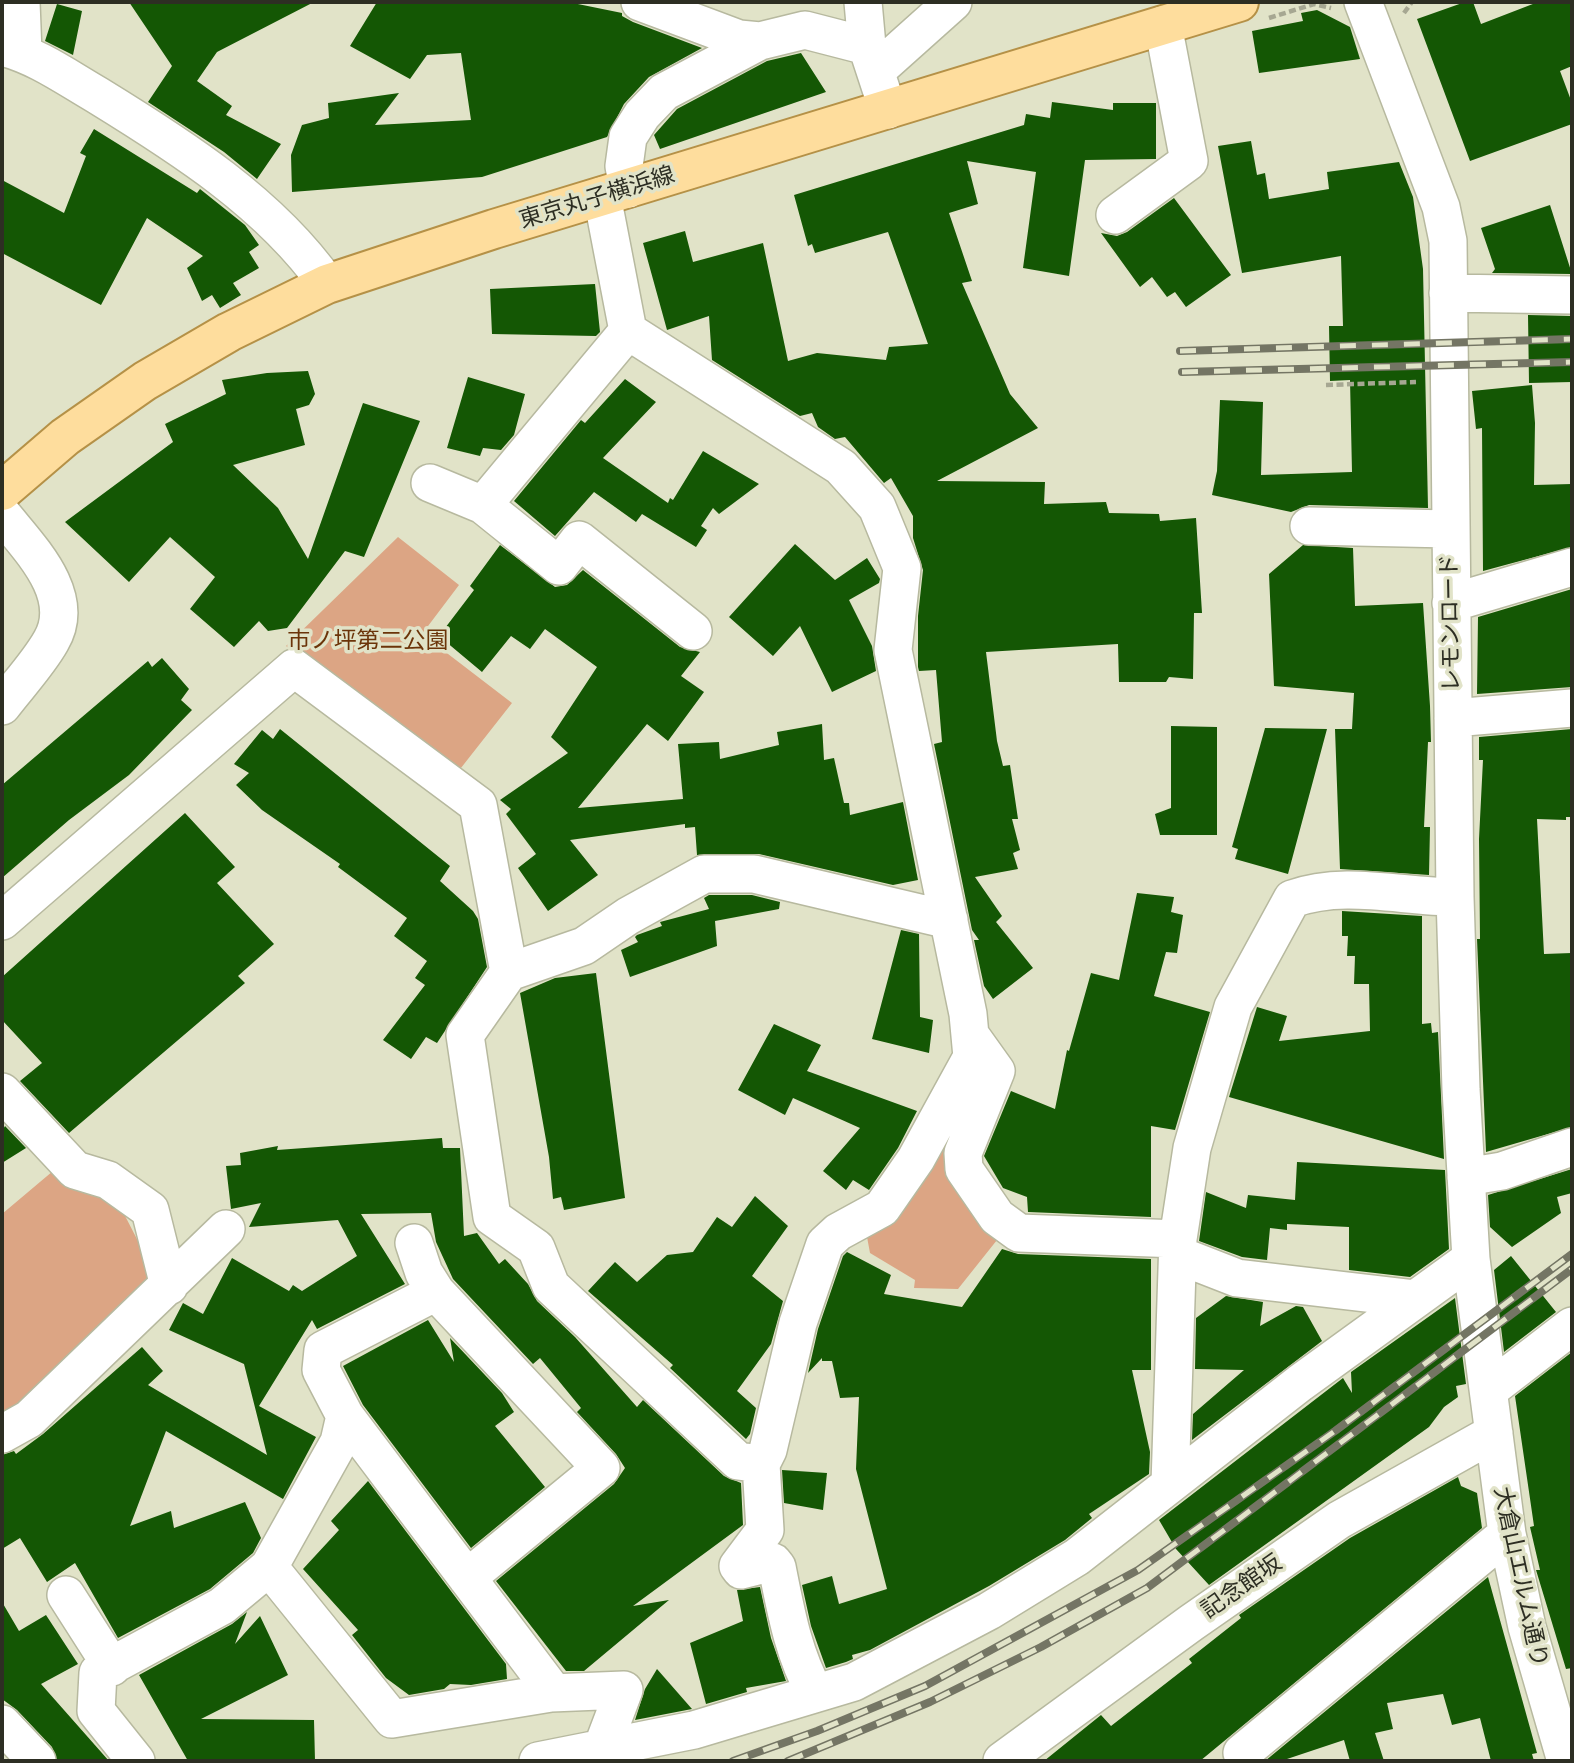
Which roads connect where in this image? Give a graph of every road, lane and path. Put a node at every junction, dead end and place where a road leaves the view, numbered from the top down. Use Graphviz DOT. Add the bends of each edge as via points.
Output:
graph roads {
  1 [pos="21,2"];
  2 [pos="640,2"];
  3 [pos="863,2"];
  4 [pos="953,2"];
  5 [pos="1313,3"];
  6 [pos="1350,7"];
  7 [pos="1250,11"];
  8 [pos="1163,25"];
  9 [pos="760,41"];
  10 [pos="12,50"];
  11 [pos="872,58"];
  12 [pos="888,110"];
  13 [pos="615,193"];
  14 [pos="1115,215"];
  15 [pos="327,284"];
  16 [pos="1448,293"];
  17 [pos="1572,295"];
  18 [pos="628,331"];
  19 [pos="1418,382"];
  20 [pos="1326,386"];
  21 [pos="430,483"];
  22 [pos="2,491"];
  23 [pos="483,505"];
  24 [pos="2,514"];
  25 [pos="1309,526"];
  26 [pos="1450,529"];
  27 [pos="1572,567"];
  28 [pos="1451,603"];
  29 [pos="693,631"];
  30 [pos="2,705"];
  31 [pos="1572,708"];
  32 [pos="1453,718"];
  33 [pos="1455,897"];
  34 [pos="949,920"];
  35 [pos="2,921"];
  36 [pos="509,972"];
  37 [pos="971,1036"];
  38 [pos="2,1092"];
  39 [pos="1572,1147"];
  40 [pos="1466,1177"];
  41 [pos="226,1228"];
  42 [pos="414,1243"];
  43 [pos="1178,1247"];
  44 [pos="1471,1259"];
  45 [pos="169,1286"];
  46 [pos="436,1292"];
  47 [pos="1416,1299"];
  48 [pos="1572,1326"];
  49 [pos="1489,1390"];
  50 [pos="345,1416"];
  51 [pos="1494,1433"];
  52 [pos="2,1434"];
  53 [pos="761,1464"];
  54 [pos="1170,1484"];
  55 [pos="1507,1534"];
  56 [pos="269,1567"];
  57 [pos="467,1578"];
  58 [pos="66,1595"];
  59 [pos="112,1667"];
  60 [pos="554,1693"];
  61 [pos="815,1693"];
  62 [pos="2,1724"];
  63 [pos="1565,1738"];
  64 [pos="602,1748"];
  65 [pos="37,1761"];
  66 [pos="136,1761"];
  67 [pos="538,1761"];
  68 [pos="1002,1761"];
  69 [pos="1245,1761"];
  1 -- 10 [label="street"];
  2 -- 9 [label="street" via="739,39"];
  3 -- 11 [label="street"];
  4 -- 11 [label="street"];
  5 -- 6 [label="path"];
  5 -- 7 [label="path"];
  6 -- 16 [label="street, レモンロード" via="1441,207 1448,241"];
  7 -- 8 [label="main road, 東京丸子横浜線"];
  8 -- 12 [label="main road, 東京丸子横浜線"];
  8 -- 14 [label="street" via="1189,161"];
  9 -- 11 [label="street" via="805,30"];
  9 -- 13 [label="street" via="664,92 642,115 628,137"];
  10 -- 15 [label="street" via="33,57 170,140 292,241"];
  11 -- 12 [label="street"];
  12 -- 13 [label="main road, 東京丸子横浜線"];
  13 -- 15 [label="main road, 東京丸子横浜線"];
  13 -- 18 [label="street"];
  15 -- 22 [label="main road, 東京丸子横浜線" via="229,332 145,381 65,437"];
  16 -- 17 [label="street"];
  16 -- 26 [label="street, レモンロード"];
  18 -- 23 [label="street"];
  18 -- 34 [label="street" via="841,467 877,507 902,568 893,650"];
  19 -- 20 [label="path"];
  21 -- 23 [label="street"];
  23 -- 29 [label="street" via="559,566 579,540"];
  24 -- 30 [label="street" via="47,571 60,620 52,640"];
  25 -- 26 [label="street"];
  26 -- 28 [label="street, レモンロード"];
  27 -- 28 [label="street"];
  28 -- 32 [label="street, レモンロード"];
  31 -- 32 [label="street"];
  32 -- 33 [label="street, レモンロード"];
  33 -- 40 [label="street, レモンロード"];
  33 -- 43 [label="street" via="1340,889 1292,899 1233,1007 1192,1148"];
  34 -- 36 [label="street" via="754,874 704,874 584,946"];
  34 -- 37 [label="street"];
  35 -- 36 [label="street" via="294,668 478,805"];
  36 -- 53 [label="street" via="465,1035 492,1217 536,1248 551,1286 738,1461"];
  37 -- 43 [label="street" via="996,1071 963,1153 964,1168 997,1217 1019,1233"];
  37 -- 53 [label="street" via="972,1057 896,1189 882,1208 825,1244 798,1323"];
  38 -- 45 [label="street" via="75,1170 108,1180 150,1210"];
  39 -- 40 [label="street" via="1502,1171"];
  40 -- 44 [label="street, レモンロード"];
  41 -- 45 [label="street"];
  42 -- 46 [label="street"];
  43 -- 47 [label="street" via="1237,1278"];
  43 -- 54 [label="street"];
  44 -- 47 [label="street"];
  44 -- 49 [label="street, レモンロード"];
  45 -- 52 [label="street" via="29,1419"];
  46 -- 50 [label="street" via="323,1350 321,1370"];
  46 -- 57 [label="street" via="601,1468"];
  47 -- 54 [label="street"];
  48 -- 49 [label="street"];
  49 -- 51 [label="street, 大倉山エルム通り"];
  50 -- 56 [label="street" via="339,1442"];
  50 -- 57 [label="street"];
  51 -- 55 [label="street, 大倉山エルム通り"];
  51 -- 68 [label="street, 記念館坂" via="1339,1520"];
  53 -- 61 [label="street" via="765,1530 738,1566 741,1570 774,1562 794,1647"];
  54 -- 61 [label="street" via="1077,1557 989,1611 854,1682"];
  55 -- 63 [label="street, 大倉山エルム通り" via="1527,1627"];
  55 -- 69 [label="street" via="1242,1753"];
  56 -- 59 [label="street" via="222,1606"];
  56 -- 60 [label="street" via="392,1719"];
  57 -- 60 [label="street"];
  58 -- 59 [label="street"];
  59 -- 66 [label="street" via="98,1673 96,1711"];
  60 -- 64 [label="street" via="624,1690"];
  61 -- 64 [label="street" via="694,1730"];
  62 -- 65 [label="street"];
  64 -- 67 [label="street"];
}
